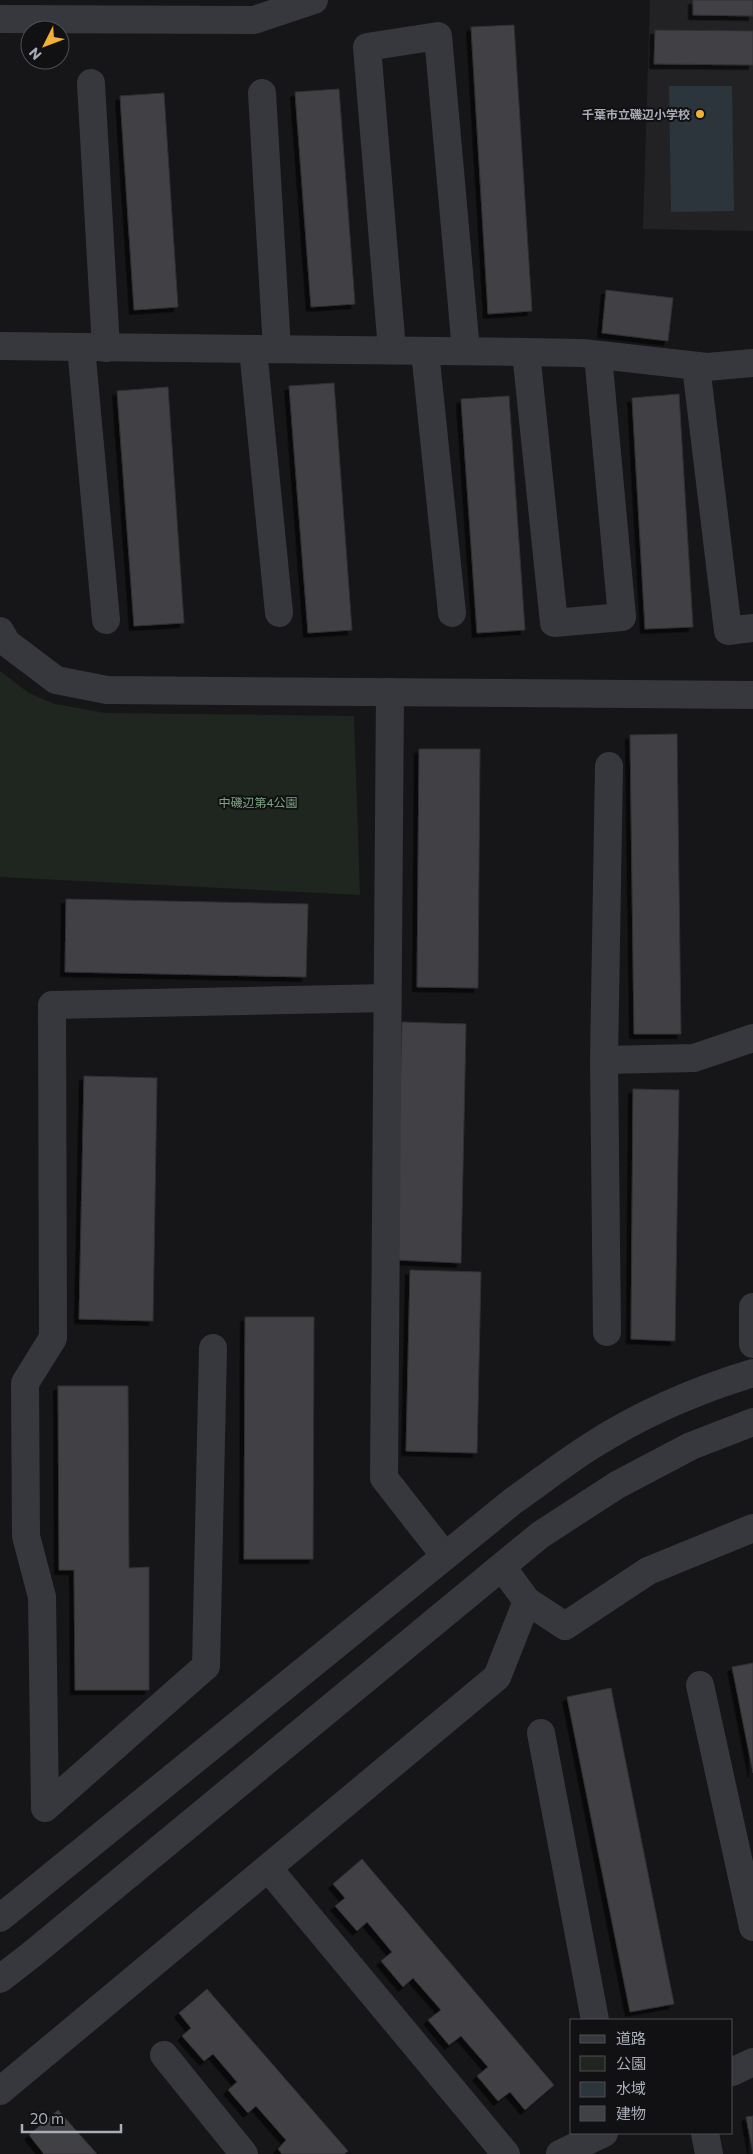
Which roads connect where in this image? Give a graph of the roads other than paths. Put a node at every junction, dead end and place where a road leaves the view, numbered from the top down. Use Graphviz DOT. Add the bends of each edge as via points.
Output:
graph roads {
  1 [pos="314,0"];
  2 [pos="0,19"];
  3 [pos="91,83"];
  4 [pos="262,93"];
  5 [pos="0,346"];
  6 [pos="93,347"];
  7 [pos="265,349"];
  8 [pos="392,350"];
  9 [pos="425,351"];
  10 [pos="466,351"];
  11 [pos="526,352"];
  12 [pos="598,356"];
  13 [pos="753,363"];
  14 [pos="696,366"];
  15 [pos="279,613"];
  16 [pos="452,613"];
  17 [pos="106,620"];
  18 [pos="753,628"];
  19 [pos="0,631"];
  20 [pos="390,692"];
  21 [pos="753,695"];
  22 [pos="609,766"];
  23 [pos="387,998"];
  24 [pos="753,1038"];
  25 [pos="604,1060"];
  26 [pos="753,1307"];
  27 [pos="607,1332"];
  28 [pos="753,1344"];
  29 [pos="213,1348"];
  30 [pos="753,1373"];
  31 [pos="753,1422"];
  32 [pos="753,1528"];
  33 [pos="445,1556"];
  34 [pos="502,1567"];
  35 [pos="527,1601"];
  36 [pos="700,1685"];
  37 [pos="542,1733"];
  38 [pos="268,1868"];
  39 [pos="0,1918"];
  40 [pos="753,1927"];
  41 [pos="0,1978"];
  42 [pos="595,2019"];
  43 [pos="164,2055"];
  44 [pos="753,2062"];
  45 [pos="733,2072"];
  46 [pos="0,2091"];
  47 [pos="602,2134"];
  48 [pos="705,2134"];
  49 [pos="244,2154"];
  50 [pos="506,2154"];
  51 [pos="560,2154"];
  52 [pos="709,2154"];
  1 -- 2 [label="street" via="254,20"];
  3 -- 6 [label="street"];
  4 -- 7 [label="street"];
  5 -- 6 [label="street"];
  6 -- 7 [label="street"];
  6 -- 17 [label="street"];
  7 -- 8 [label="street"];
  7 -- 15 [label="street"];
  8 -- 9 [label="street"];
  8 -- 10 [label="street" via="367,47 438,36"];
  9 -- 10 [label="street"];
  9 -- 16 [label="street"];
  10 -- 11 [label="street"];
  11 -- 12 [label="street"];
  11 -- 12 [label="street" via="554,623 622,617"];
  12 -- 14 [label="street"];
  13 -- 14 [label="street"];
  14 -- 18 [label="street" via="728,630"];
  19 -- 20 [label="street" via="7,643 56,680 107,690"];
  20 -- 21 [label="street"];
  20 -- 23 [label="street"];
  22 -- 25 [label="street"];
  23 -- 29 [label="street" via="52,1005 53,1338 25,1383 26,1536 42,1598 45,1808 206,1666"];
  23 -- 33 [label="street" via="384,1478"];
  24 -- 25 [label="street" via="694,1058"];
  25 -- 27 [label="street"];
  26 -- 28 [label="street"];
  30 -- 33 [label="street" via="666,1405 592,1446 513,1501"];
  31 -- 34 [label="street" via="691,1446 617,1485 540,1535"];
  32 -- 35 [label="street" via="648,1571 565,1626"];
  33 -- 39 [label="street"];
  34 -- 35 [label="street"];
  34 -- 41 [label="street"];
  35 -- 38 [label="street" via="497,1677"];
  36 -- 40 [label="street"];
  37 -- 42 [label="street"];
  38 -- 46 [label="street"];
  38 -- 50 [label="street"];
  43 -- 49 [label="street"];
  44 -- 45 [label="street"];
  47 -- 51 [label="street"];
  48 -- 52 [label="street"];
}
